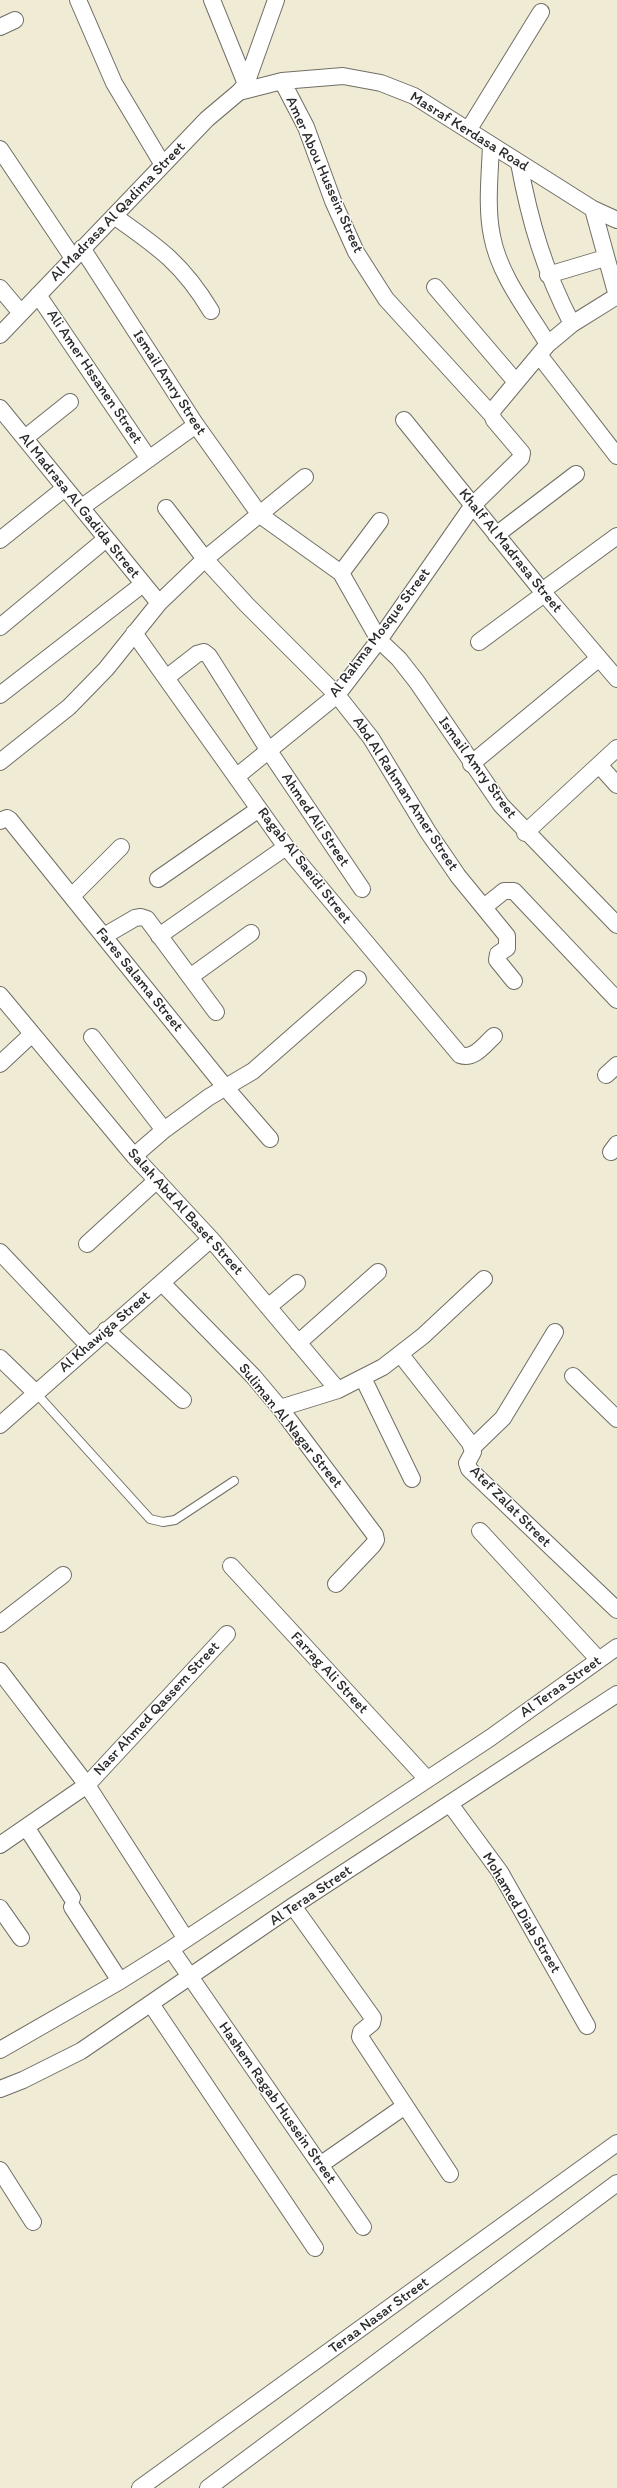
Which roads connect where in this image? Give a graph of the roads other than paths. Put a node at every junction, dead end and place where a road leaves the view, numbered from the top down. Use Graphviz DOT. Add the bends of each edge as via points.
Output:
graph roads {
  1 [pos="78,0"];
  2 [pos="212,0"];
  3 [pos="276,0"];
  4 [pos="541,12"];
  5 [pos="16,20"];
  6 [pos="0,27"];
  7 [pos="282,81"];
  8 [pos="242,88"];
  9 [pos="469,129"];
  10 [pos="490,145"];
  11 [pos="0,149"];
  12 [pos="519,163"];
  13 [pos="163,165"];
  14 [pos="593,209"];
  15 [pos="114,216"];
  16 [pos="617,220"];
  17 [pos="78,253"];
  18 [pos="605,258"];
  19 [pos="548,275"];
  20 [pos="435,287"];
  21 [pos="0,288"];
  22 [pos="38,295"];
  23 [pos="617,296"];
  24 [pos="211,311"];
  25 [pos="21,313"];
  26 [pos="572,324"];
  27 [pos="0,335"];
  28 [pos="543,349"];
  29 [pos="516,382"];
  30 [pos="70,402"];
  31 [pos="0,408"];
  32 [pos="492,415"];
  33 [pos="404,420"];
  34 [pos="196,425"];
  35 [pos="25,438"];
  36 [pos="617,456"];
  37 [pos="149,459"];
  38 [pos="576,474"];
  39 [pos="305,477"];
  40 [pos="65,488"];
  41 [pos="473,505"];
  42 [pos="82,507"];
  43 [pos="166,508"];
  44 [pos="260,515"];
  45 [pos="380,521"];
  46 [pos="496,534"];
  47 [pos="617,536"];
  48 [pos="106,539"];
  49 [pos="0,540"];
  50 [pos="205,559"];
  51 [pos="341,573"];
  52 [pos="143,584"];
  53 [pos="543,593"];
  54 [pos="159,603"];
  55 [pos="0,627"];
  56 [pos="134,633"];
  57 [pos="379,640"];
  58 [pos="479,642"];
  59 [pos="598,659"];
  60 [pos="166,678"];
  61 [pos="617,680"];
  62 [pos="0,695"];
  63 [pos="337,695"];
  64 [pos="617,748"];
  65 [pos="269,750"];
  66 [pos="0,762"];
  67 [pos="471,764"];
  68 [pos="599,765"];
  69 [pos="236,777"];
  70 [pos="617,785"];
  71 [pos="259,809"];
  72 [pos="5,820"];
  73 [pos="525,833"];
  74 [pos="121,847"];
  75 [pos="286,847"];
  76 [pos="158,879"];
  77 [pos="362,889"];
  78 [pos="72,896"];
  79 [pos="484,907"];
  80 [pos="617,925"];
  81 [pos="252,933"];
  82 [pos="104,936"];
  83 [pos="159,936"];
  84 [pos="190,977"];
  85 [pos="358,979"];
  86 [pos="514,981"];
  87 [pos="0,995"];
  88 [pos="617,1000"];
  89 [pos="216,1012"];
  90 [pos="31,1035"];
  91 [pos="494,1036"];
  92 [pos="92,1037"];
  93 [pos="0,1064"];
  94 [pos="225,1087"];
  95 [pos="164,1130"];
  96 [pos="270,1139"];
  97 [pos="134,1156"];
  98 [pos="157,1180"];
  99 [pos="211,1239"];
  100 [pos="87,1244"];
  101 [pos="0,1252"];
  102 [pos="378,1272"];
  103 [pos="484,1280"];
  104 [pos="162,1283"];
  105 [pos="297,1283"];
  106 [pos="268,1307"];
  107 [pos="106,1330"];
  108 [pos="555,1332"];
  109 [pos="298,1342"];
  110 [pos="89,1346"];
  111 [pos="401,1355"];
  112 [pos="0,1358"];
  113 [pos="573,1376"];
  114 [pos="364,1378"];
  115 [pos="338,1390"];
  116 [pos="36,1393"];
  117 [pos="183,1400"];
  118 [pos="280,1408"];
  119 [pos="617,1418"];
  120 [pos="0,1425"];
  121 [pos="473,1447"];
  122 [pos="412,1479"];
  123 [pos="234,1481"];
  124 [pos="480,1531"];
  125 [pos="231,1566"];
  126 [pos="63,1575"];
  127 [pos="336,1584"];
  128 [pos="617,1610"];
  129 [pos="0,1624"];
  130 [pos="227,1634"];
  131 [pos="617,1647"];
  132 [pos="599,1660"];
  133 [pos="0,1671"];
  134 [pos="617,1694"];
  135 [pos="427,1779"];
  136 [pos="87,1785"];
  137 [pos="450,1804"];
  138 [pos="26,1827"];
  139 [pos="0,1845"];
  140 [pos="293,1906"];
  141 [pos="0,1908"];
  142 [pos="21,1938"];
  143 [pos="186,1939"];
  144 [pos="171,1949"];
  145 [pos="190,1979"];
  146 [pos="120,1981"];
  147 [pos="151,2004"];
  148 [pos="587,2026"];
  149 [pos="0,2050"];
  150 [pos="0,2089"];
  151 [pos="405,2106"];
  152 [pos="617,2143"];
  153 [pos="320,2165"];
  154 [pos="0,2170"];
  155 [pos="450,2174"];
  156 [pos="617,2184"];
  157 [pos="33,2222"];
  158 [pos="363,2227"];
  159 [pos="315,2248"];
  160 [pos="140,2488"];
  161 [pos="208,2488"];
  1 -- 13 [label="street" via="114,83"];
  2 -- 8 [label="street"];
  3 -- 8 [label="street"];
  4 -- 9 [label="street"];
  5 -- 6 [label="street"];
  7 -- 8 [label="street, Masraf Kerdasa Road"];
  7 -- 9 [label="street, Masraf Kerdasa Road" via="343,76 381,83 414,96"];
  7 -- 32 [label="street, Amer Abou Hussein Street" via="306,126 333,201 356,252 386,299"];
  8 -- 13 [label="street, Al Madrasa Al Qadima Street" via="207,119"];
  9 -- 10 [label="street, Masraf Kerdasa Road"];
  10 -- 12 [label="street, Masraf Kerdasa Road"];
  10 -- 28 [label="street" via="492,237 498,256"];
  11 -- 17 [label="street, Ismail Amry Street"];
  12 -- 14 [label="street, Masraf Kerdasa Road"];
  12 -- 19 [label="street" via="530,220"];
  13 -- 15 [label="street, Al Madrasa Al Qadima Street"];
  14 -- 16 [label="street, Masraf Kerdasa Road"];
  14 -- 18 [label="street"];
  15 -- 17 [label="street, Al Madrasa Al Qadima Street"];
  15 -- 24 [label="street" via="169,256 198,290"];
  17 -- 22 [label="street, Al Madrasa Al Qadima Street"];
  17 -- 34 [label="street, Ismail Amry Street"];
  18 -- 19 [label="street"];
  18 -- 23 [label="street"];
  19 -- 26 [label="street"];
  20 -- 29 [label="street"];
  21 -- 25 [label="street"];
  22 -- 25 [label="street, Al Madrasa Al Qadima Street"];
  22 -- 37 [label="street, Ali Amer Hssanen Street"];
  23 -- 26 [label="street"];
  25 -- 27 [label="street, Al Madrasa Al Qadima Street"];
  26 -- 28 [label="street"];
  28 -- 29 [label="street"];
  28 -- 36 [label="street"];
  29 -- 32 [label="street" via="493,410"];
  30 -- 35 [label="street"];
  31 -- 35 [label="street, Al Madrasa Al Gadida Street"];
  32 -- 41 [label="street, Amer Abou Hussein Street" via="522,453 521,458"];
  33 -- 41 [label="street, Khalf Al Madrasa Street"];
  34 -- 37 [label="street"];
  34 -- 44 [label="street, Ismail Amry Street"];
  35 -- 40 [label="street, Al Madrasa Al Gadida Street"];
  37 -- 42 [label="street"];
  38 -- 46 [label="street"];
  39 -- 44 [label="street"];
  40 -- 42 [label="street, Al Madrasa Al Gadida Street"];
  40 -- 49 [label="street"];
  41 -- 46 [label="street, Khalf Al Madrasa Street"];
  41 -- 57 [label="street, Al Rahma Mosque Street"];
  42 -- 48 [label="street, Al Madrasa Al Gadida Street"];
  43 -- 50 [label="street, Abd Al Rahman Amer Street"];
  44 -- 50 [label="street"];
  44 -- 51 [label="street"];
  45 -- 51 [label="street"];
  46 -- 53 [label="street, Khalf Al Madrasa Street"];
  47 -- 53 [label="street"];
  48 -- 52 [label="street, Al Madrasa Al Gadida Street"];
  48 -- 55 [label="street"];
  50 -- 54 [label="street"];
  50 -- 63 [label="street, Abd Al Rahman Amer Street"];
  51 -- 57 [label="street"];
  52 -- 54 [label="street, Al Madrasa Al Gadida Street"];
  52 -- 62 [label="street"];
  53 -- 58 [label="street"];
  53 -- 59 [label="street, Khalf Al Madrasa Street"];
  54 -- 56 [label="street"];
  56 -- 60 [label="street, Ragab Al Saeidi Street"];
  56 -- 66 [label="street" via="106,669 68,707"];
  57 -- 63 [label="street, Al Rahma Mosque Street"];
  57 -- 67 [label="street, Ismail Amry Street" via="399,659"];
  59 -- 61 [label="street, Khalf Al Madrasa Street"];
  59 -- 67 [label="street"];
  60 -- 65 [label="street, Ahmed Ali Street" via="197,654 204,652"];
  60 -- 69 [label="street, Ragab Al Saeidi Street"];
  63 -- 65 [label="street, Al Rahma Mosque Street"];
  63 -- 79 [label="street, Abd Al Rahman Amer Street" via="371,738 458,876"];
  64 -- 68 [label="street"];
  65 -- 69 [label="street, Al Rahma Mosque Street"];
  65 -- 77 [label="street, Ahmed Ali Street"];
  67 -- 73 [label="street, Ismail Amry Street" via="501,806"];
  68 -- 70 [label="street"];
  68 -- 73 [label="street"];
  69 -- 71 [label="street, Ragab Al Saeidi Street"];
  71 -- 75 [label="street, Ragab Al Saeidi Street"];
  71 -- 76 [label="street"];
  72 -- 78 [label="street, Fares Salama Street"];
  73 -- 80 [label="street, Ismail Amry Street"];
  74 -- 78 [label="street"];
  75 -- 83 [label="street"];
  75 -- 91 [label="street, Ragab Al Saeidi Street" via="460,1055 466,1058 472,1056"];
  78 -- 82 [label="street, Fares Salama Street"];
  79 -- 86 [label="street, Abd Al Rahman Amer Street" via="507,936 507,948 498,954 497,960"];
  79 -- 88 [label="street" via="504,891 514,891"];
  81 -- 84 [label="street"];
  82 -- 83 [label="street" via="141,917 147,919"];
  82 -- 94 [label="street, Fares Salama Street"];
  83 -- 84 [label="street"];
  84 -- 89 [label="street"];
  85 -- 94 [label="street" via="253,1071"];
  87 -- 90 [label="street, Salah Abd Al Baset Street"];
  90 -- 93 [label="street"];
  90 -- 97 [label="street, Salah Abd Al Baset Street"];
  92 -- 95 [label="street"];
  94 -- 95 [label="street"];
  94 -- 96 [label="street, Fares Salama Street"];
  95 -- 97 [label="street"];
  97 -- 98 [label="street, Salah Abd Al Baset Street"];
  98 -- 99 [label="street, Salah Abd Al Baset Street"];
  98 -- 100 [label="street"];
  99 -- 104 [label="street, Al Khawiga Street"];
  99 -- 106 [label="street, Salah Abd Al Baset Street"];
  101 -- 110 [label="street"];
  102 -- 109 [label="street"];
  103 -- 111 [label="street"];
  104 -- 107 [label="street, Al Khawiga Street"];
  104 -- 118 [label="street, Suliman Al Nagar Street" via="253,1376"];
  105 -- 106 [label="street"];
  106 -- 109 [label="street, Salah Abd Al Baset Street"];
  107 -- 110 [label="street, Al Khawiga Street"];
  107 -- 117 [label="street"];
  108 -- 121 [label="street" via="503,1418"];
  109 -- 115 [label="street, Salah Abd Al Baset Street"];
  110 -- 116 [label="street, Al Khawiga Street"];
  111 -- 114 [label="street"];
  111 -- 121 [label="street, Atef Zalat Street"];
  112 -- 116 [label="street"];
  113 -- 119 [label="street"];
  114 -- 115 [label="street"];
  114 -- 122 [label="street"];
  115 -- 118 [label="street"];
  116 -- 120 [label="street, Al Khawiga Street"];
  116 -- 123 [label="lane" via="150,1519 163,1522 175,1520"];
  118 -- 127 [label="street, Suliman Al Nagar Street" via="372,1530 376,1540"];
  121 -- 128 [label="street, Atef Zalat Street" via="472,1456 467,1463 469,1469"];
  124 -- 132 [label="street"];
  125 -- 135 [label="street, Farrag Ali Street"];
  126 -- 129 [label="street"];
  130 -- 136 [label="street, Nasr Ahmed Qassem Street"];
  131 -- 132 [label="street, Al Teraa Street"];
  132 -- 135 [label="street, Al Teraa Street"];
  133 -- 136 [label="street"];
  134 -- 137 [label="street, Al Teraa Street"];
  135 -- 143 [label="street, Al Teraa Street"];
  136 -- 138 [label="street, Nasr Ahmed Qassem Street"];
  136 -- 143 [label="street"];
  137 -- 140 [label="street, Al Teraa Street"];
  137 -- 148 [label="street, Mohamed Diab Street" via="500,1872"];
  138 -- 139 [label="street, Nasr Ahmed Qassem Street"];
  138 -- 146 [label="street"];
  140 -- 145 [label="street, Al Teraa Street"];
  140 -- 151 [label="street" via="373,2018 360,2037"];
  141 -- 142 [label="street"];
  143 -- 144 [label="street, Al Teraa Street"];
  144 -- 145 [label="street, Hashem Ragab Hussein Street"];
  144 -- 146 [label="street, Al Teraa Street"];
  145 -- 147 [label="street, Al Teraa Street"];
  145 -- 153 [label="street, Hashem Ragab Hussein Street"];
  146 -- 149 [label="street, Al Teraa Street"];
  147 -- 150 [label="street, Al Teraa Street" via="81,2051"];
  147 -- 159 [label="street"];
  151 -- 153 [label="street"];
  151 -- 155 [label="street"];
  152 -- 160 [label="street, Teraa Nasar Street"];
  153 -- 158 [label="street, Hashem Ragab Hussein Street"];
  154 -- 157 [label="street"];
  156 -- 161 [label="street"];
}
